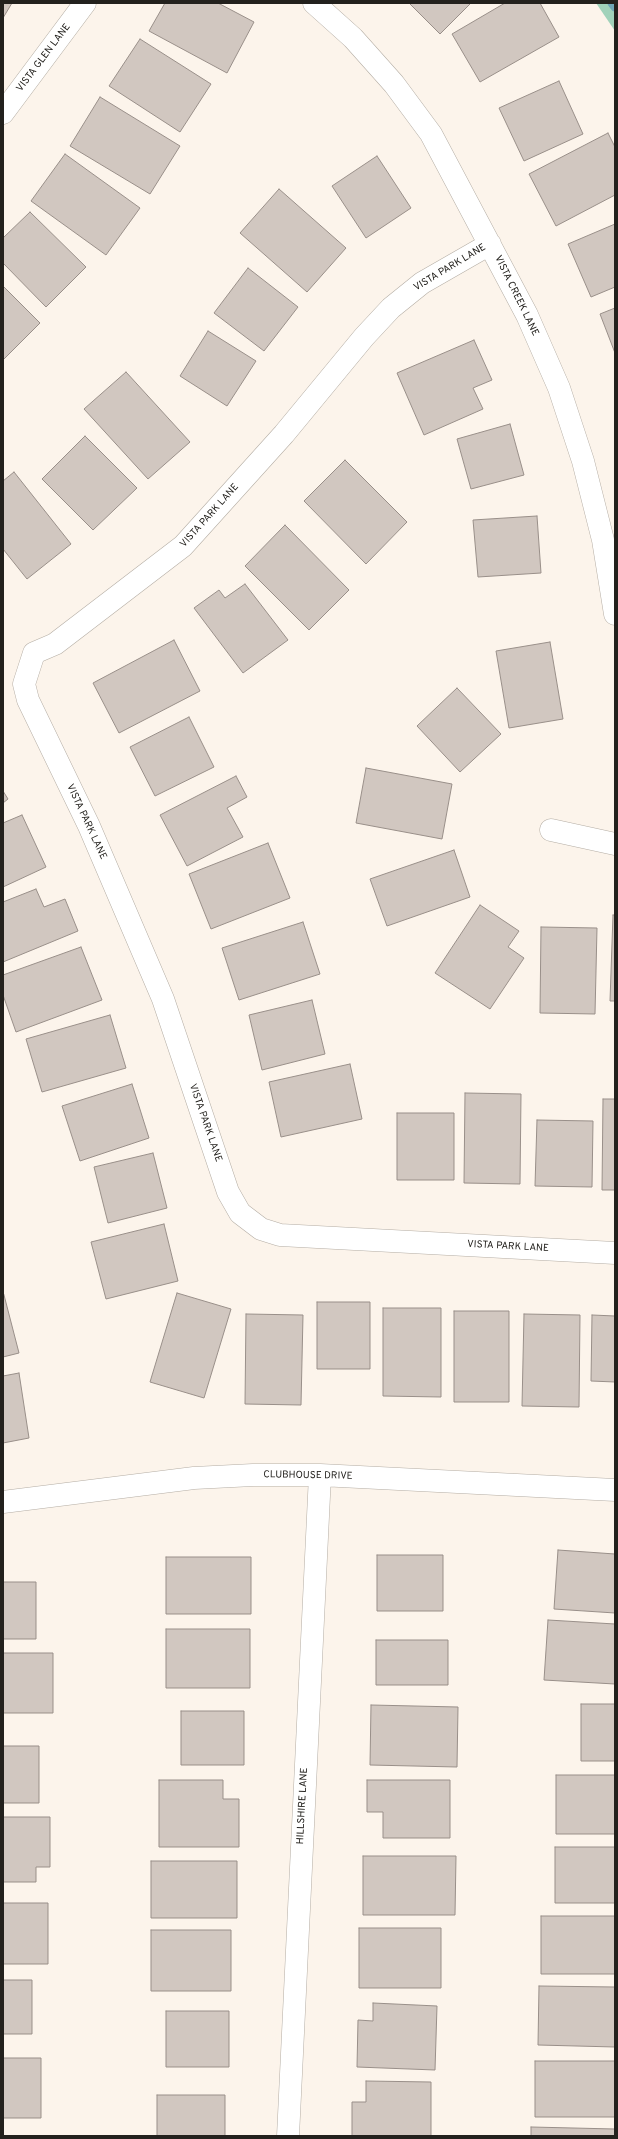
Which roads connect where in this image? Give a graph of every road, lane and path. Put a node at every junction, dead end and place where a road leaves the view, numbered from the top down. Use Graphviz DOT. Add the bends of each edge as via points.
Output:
graph roads {
  1 [pos="85,3"];
  2 [pos="314,3"];
  3 [pos="3,113"];
  4 [pos="490,244"];
  5 [pos="615,614"];
  6 [pos="551,830"];
  7 [pos="615,844"];
  8 [pos="615,1253"];
  9 [pos="320,1475"];
  10 [pos="615,1490"];
  11 [pos="3,1502"];
  12 [pos="288,2136"];
  1 -- 3 [label="street, VISTA GLEN LANE"];
  2 -- 4 [label="street, VISTA CREEK LANE" via="353,38 394,84 431,134"];
  4 -- 5 [label="street, VISTA CREEK LANE" via="527,315 559,388 584,461 603,540"];
  4 -- 8 [label="street, VISTA PARK LANE" via="422,283 392,308 183,546 55,644 34,653 24,684 28,700 89,826 163,998 228,1192 240,1213 261,1229 280,1235"];
  6 -- 7 [label="street"];
  9 -- 10 [label="street, CLUBHOUSE DRIVE"];
  9 -- 11 [label="street, CLUBHOUSE DRIVE" via="194,1478"];
  9 -- 12 [label="street, HILLSHIRE LANE"];
}
